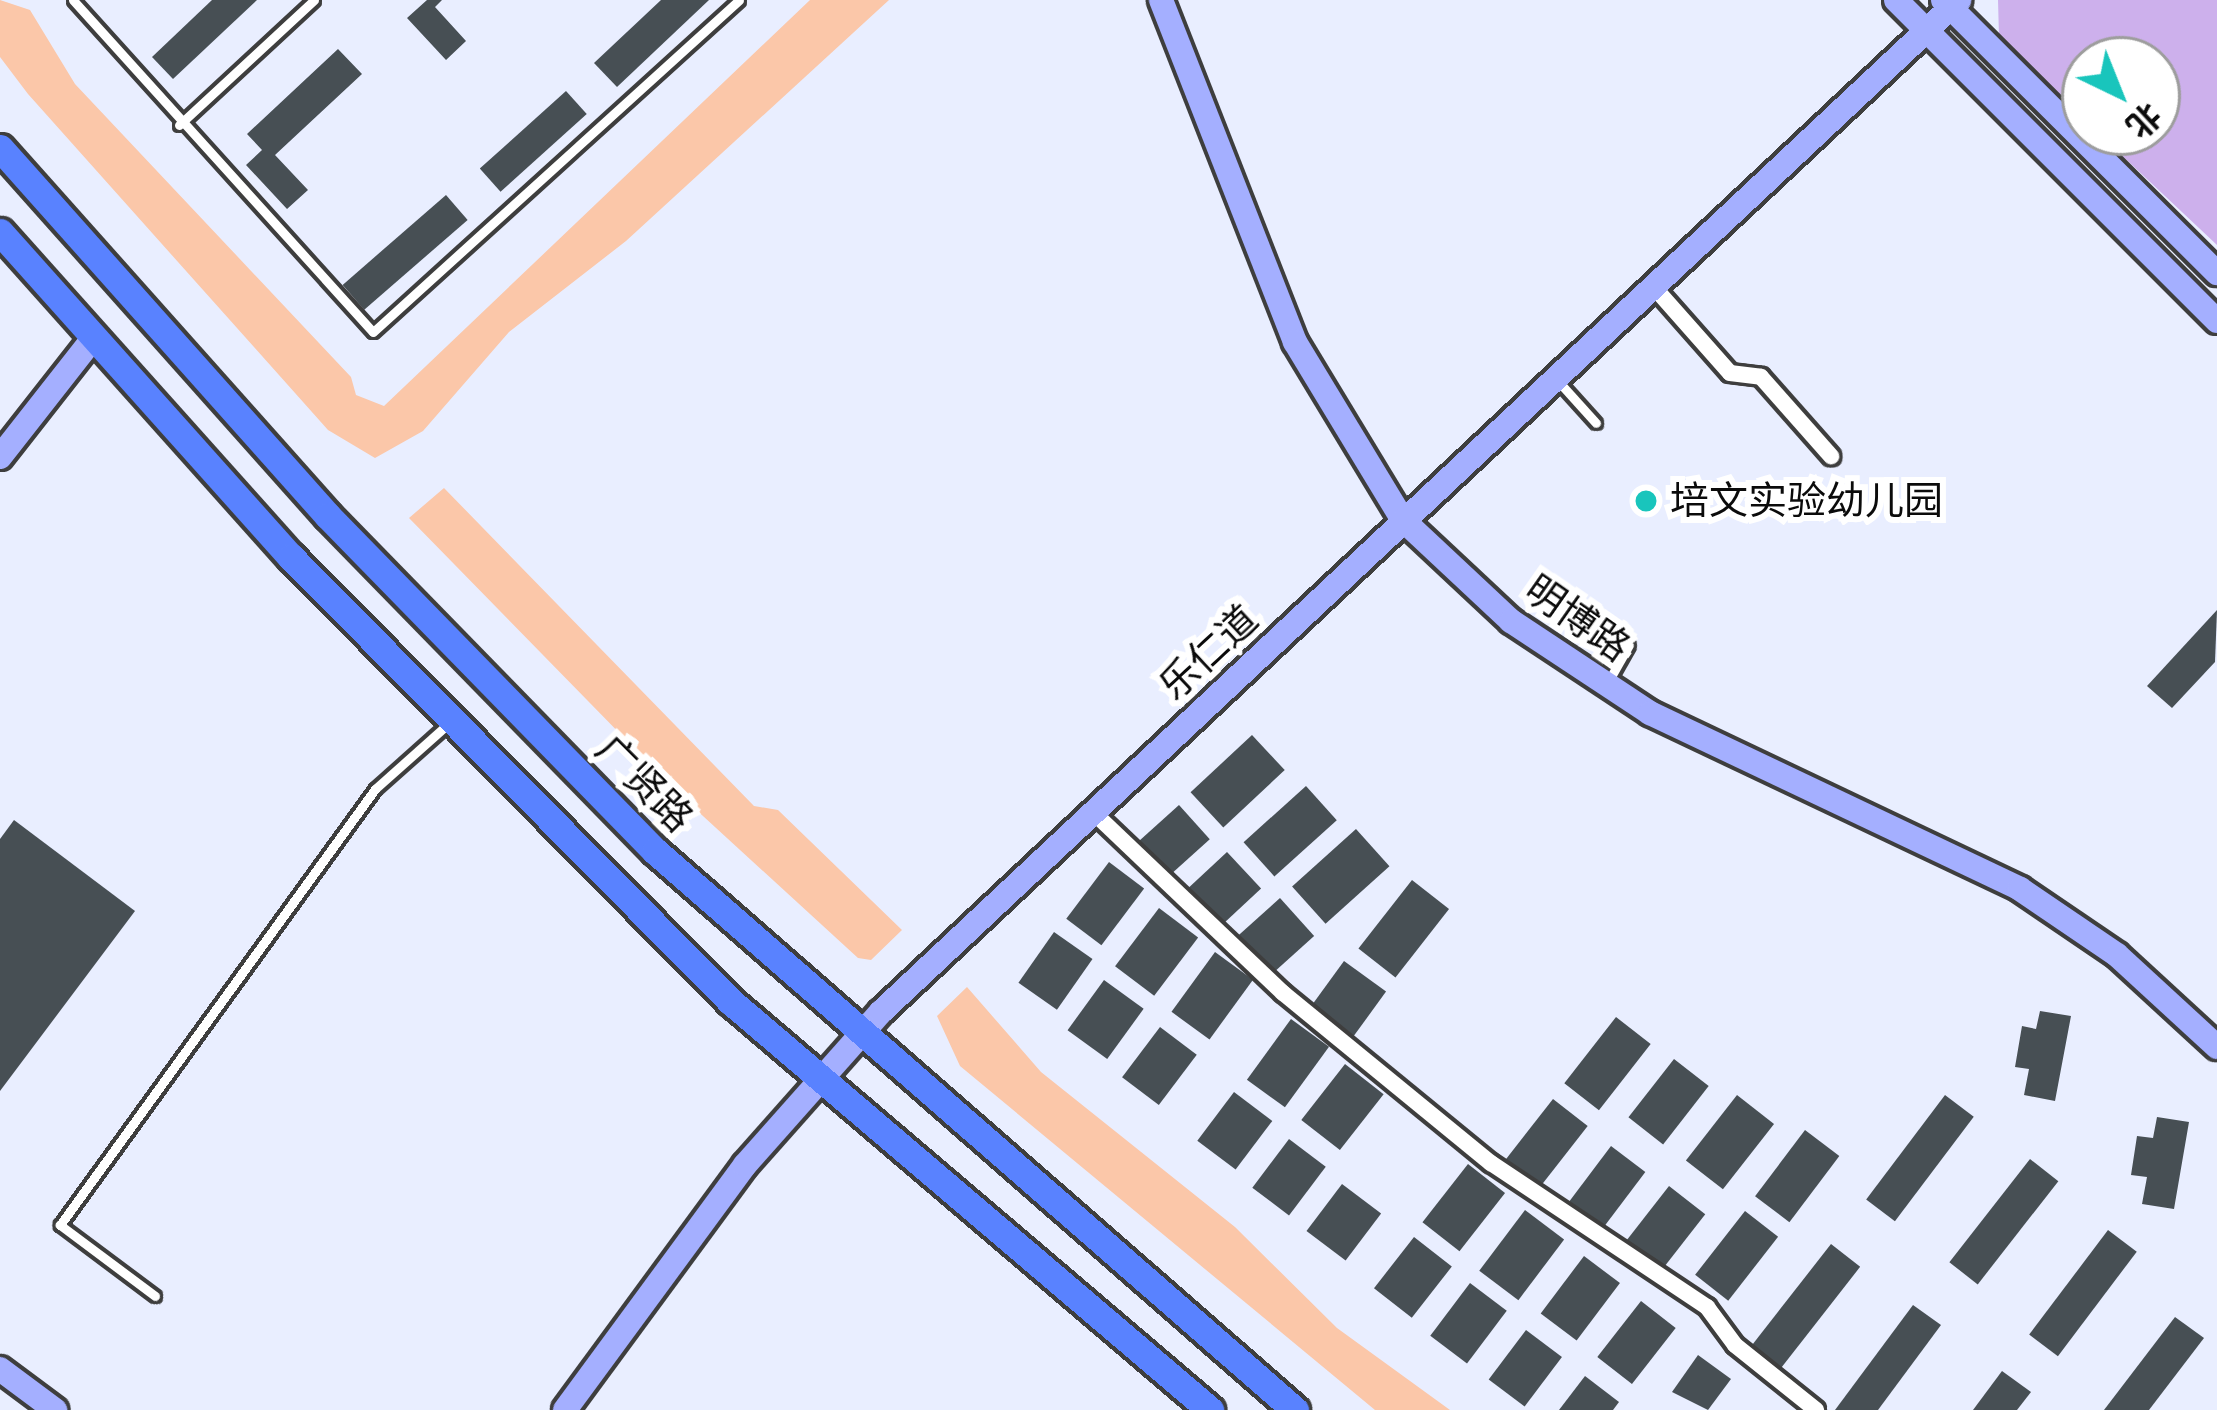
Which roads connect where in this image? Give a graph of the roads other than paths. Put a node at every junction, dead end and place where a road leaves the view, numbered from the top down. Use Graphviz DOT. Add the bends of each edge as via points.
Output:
graph roads {
  1 [pos="74,0"];
  2 [pos="314,0"];
  3 [pos="739,0"];
  4 [pos="1161,0"];
  5 [pos="1896,0"];
  6 [pos="1951,3"];
  7 [pos="1925,32"];
  8 [pos="179,125"];
  9 [pos="0,148"];
  10 [pos="0,232"];
  11 [pos="2217,273"];
  12 [pos="1653,286"];
  13 [pos="2217,321"];
  14 [pos="94,337"];
  15 [pos="1555,378"];
  16 [pos="1596,423"];
  17 [pos="1831,456"];
  18 [pos="0,457"];
  19 [pos="1403,520"];
  20 [pos="1629,645"];
  21 [pos="1606,684"];
  22 [pos="448,723"];
  23 [pos="1093,812"];
  24 [pos="856,1037"];
  25 [pos="2217,1047"];
  26 [pos="818,1080"];
  27 [pos="155,1296"];
  28 [pos="0,1369"];
  29 [pos="55,1410"];
  30 [pos="565,1410"];
  31 [pos="1210,1410"];
  32 [pos="1295,1410"];
  33 [pos="1816,1410"];
  1 -- 8 [label="lane"];
  2 -- 8 [label="lane"];
  3 -- 8 [label="lane" via="373,332"];
  4 -- 19 [label="street, 明博路" via="1294,342"];
  5 -- 7 [label="street"];
  6 -- 7 [label="street, 乐仁道"];
  6 -- 11 [label="street"];
  7 -- 12 [label="street, 乐仁道"];
  7 -- 13 [label="street"];
  9 -- 24 [label="main road, 广贤路" via="328,516 655,851"];
  10 -- 14 [label="main road"];
  12 -- 15 [label="street, 乐仁道"];
  12 -- 17 [label="street" via="1730,373 1761,377"];
  14 -- 18 [label="street"];
  14 -- 22 [label="main road"];
  15 -- 16 [label="lane"];
  15 -- 19 [label="street, 乐仁道"];
  19 -- 21 [label="street, 明博路" via="1511,621"];
  19 -- 23 [label="street, 乐仁道"];
  20 -- 21 [label="lane"];
  21 -- 25 [label="street, 明博路" via="2020,889 2117,955"];
  22 -- 26 [label="main road"];
  22 -- 27 [label="lane" via="375,789 60,1225"];
  23 -- 24 [label="street, 乐仁道"];
  23 -- 33 [label="street" via="1445,1126 1657,1282 1707,1307 1735,1345"];
  24 -- 26 [label="street, 乐仁道"];
  24 -- 32 [label="main road, 广贤路"];
  26 -- 30 [label="street, 乐仁道"];
  26 -- 31 [label="main road"];
  28 -- 29 [label="street"];
}
